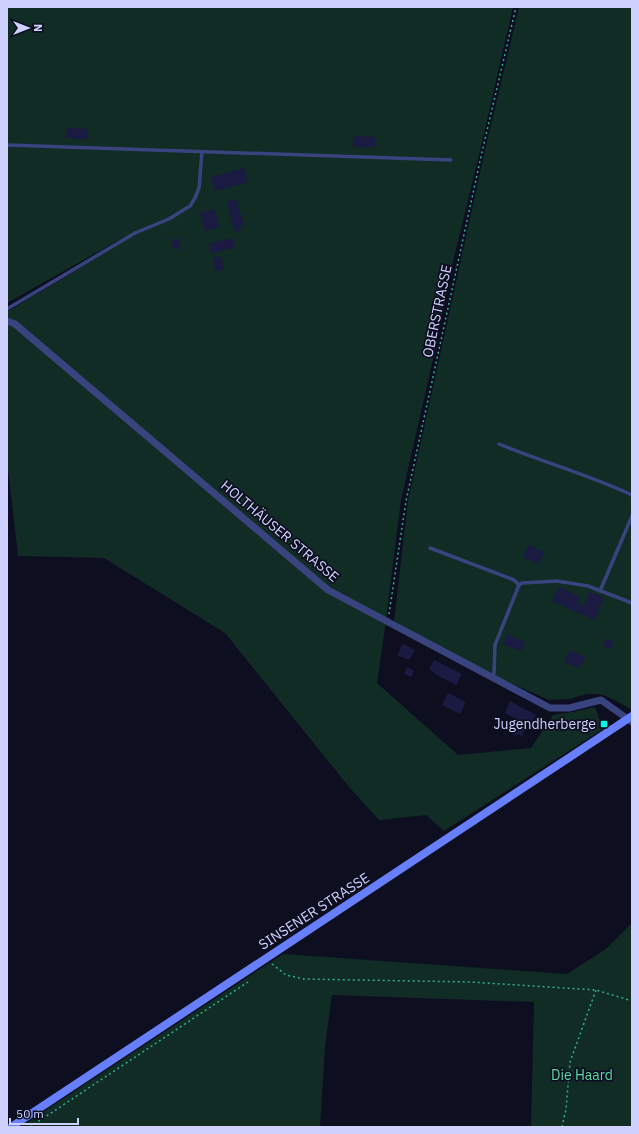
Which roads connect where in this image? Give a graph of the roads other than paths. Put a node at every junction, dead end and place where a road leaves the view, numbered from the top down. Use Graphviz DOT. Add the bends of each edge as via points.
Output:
graph roads {
  1 [pos="7,145"];
  2 [pos="202,152"];
  3 [pos="451,160"];
  4 [pos="7,309"];
  5 [pos="7,321"];
  6 [pos="499,444"];
  7 [pos="632,495"];
  8 [pos="632,516"];
  9 [pos="430,548"];
  10 [pos="519,585"];
  11 [pos="600,591"];
  12 [pos="632,603"];
  13 [pos="492,678"];
  14 [pos="630,719"];
  15 [pos="11,1127"];
  1 -- 2 [label="lane"];
  2 -- 3 [label="lane"];
  2 -- 4 [label="lane" via="198,188 190,206 169,219 135,232"];
  5 -- 13 [label="street, HOLTHÄUSER STRASSE" via="16,324 328,590"];
  6 -- 7 [label="lane"];
  8 -- 11 [label="lane"];
  9 -- 10 [label="lane" via="514,580"];
  10 -- 11 [label="lane" via="557,581 588,586"];
  10 -- 13 [label="lane" via="495,645"];
  11 -- 12 [label="lane"];
  13 -- 14 [label="street, HOLTHÄUSER STRASSE" via="550,708 569,708 601,700"];
  14 -- 15 [label="main road, SINSENER STRASSE"];
}
